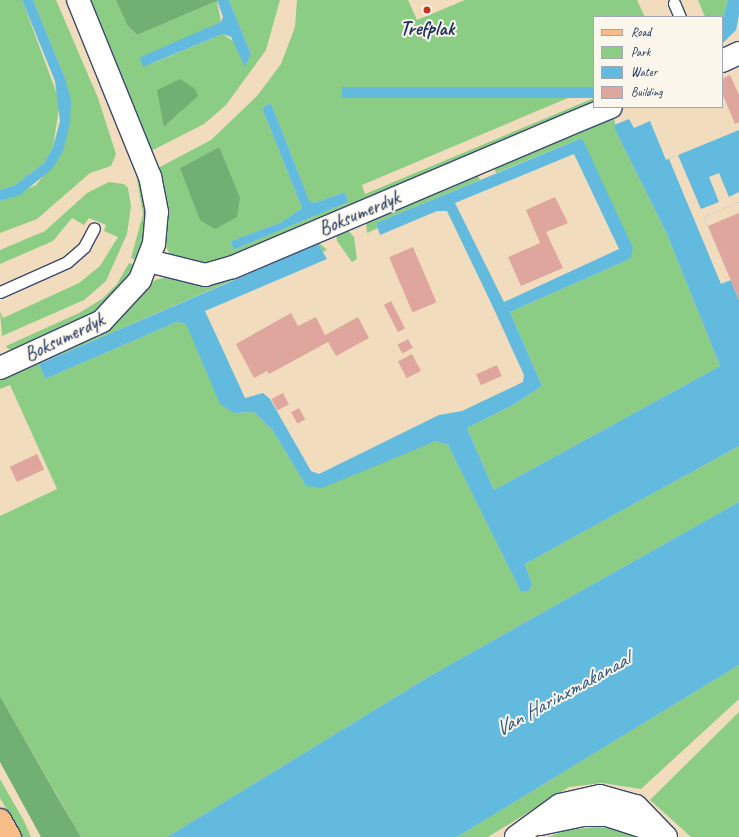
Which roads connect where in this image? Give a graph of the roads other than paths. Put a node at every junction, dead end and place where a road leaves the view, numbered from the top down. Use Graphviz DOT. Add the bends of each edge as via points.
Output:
graph roads {
  1 [pos="78,0"];
  2 [pos="674,3"];
  3 [pos="680,16"];
  4 [pos="739,54"];
  5 [pos="723,61"];
  6 [pos="609,108"];
  7 [pos="94,228"];
  8 [pos="149,261"];
  9 [pos="0,292"];
  10 [pos="2,362"];
  11 [pos="0,820"];
  12 [pos="664,835"];
  13 [pos="10,837"];
  14 [pos="516,837"];
  1 -- 8 [label="street, Boksumerdyk" via="142,151 156,196 156,229"];
  2 -- 3 [label="lane"];
  4 -- 5 [label="street"];
  6 -- 8 [label="street, Boksumerdyk" via="233,267 205,275"];
  7 -- 9 [label="lane" via="84,247 66,262"];
  8 -- 10 [label="street, Boksumerdyk" via="130,295 102,321"];
  11 -- 13 [label="main road"];
  12 -- 14 [label="street" via="607,815 583,815 535,826"];
}
